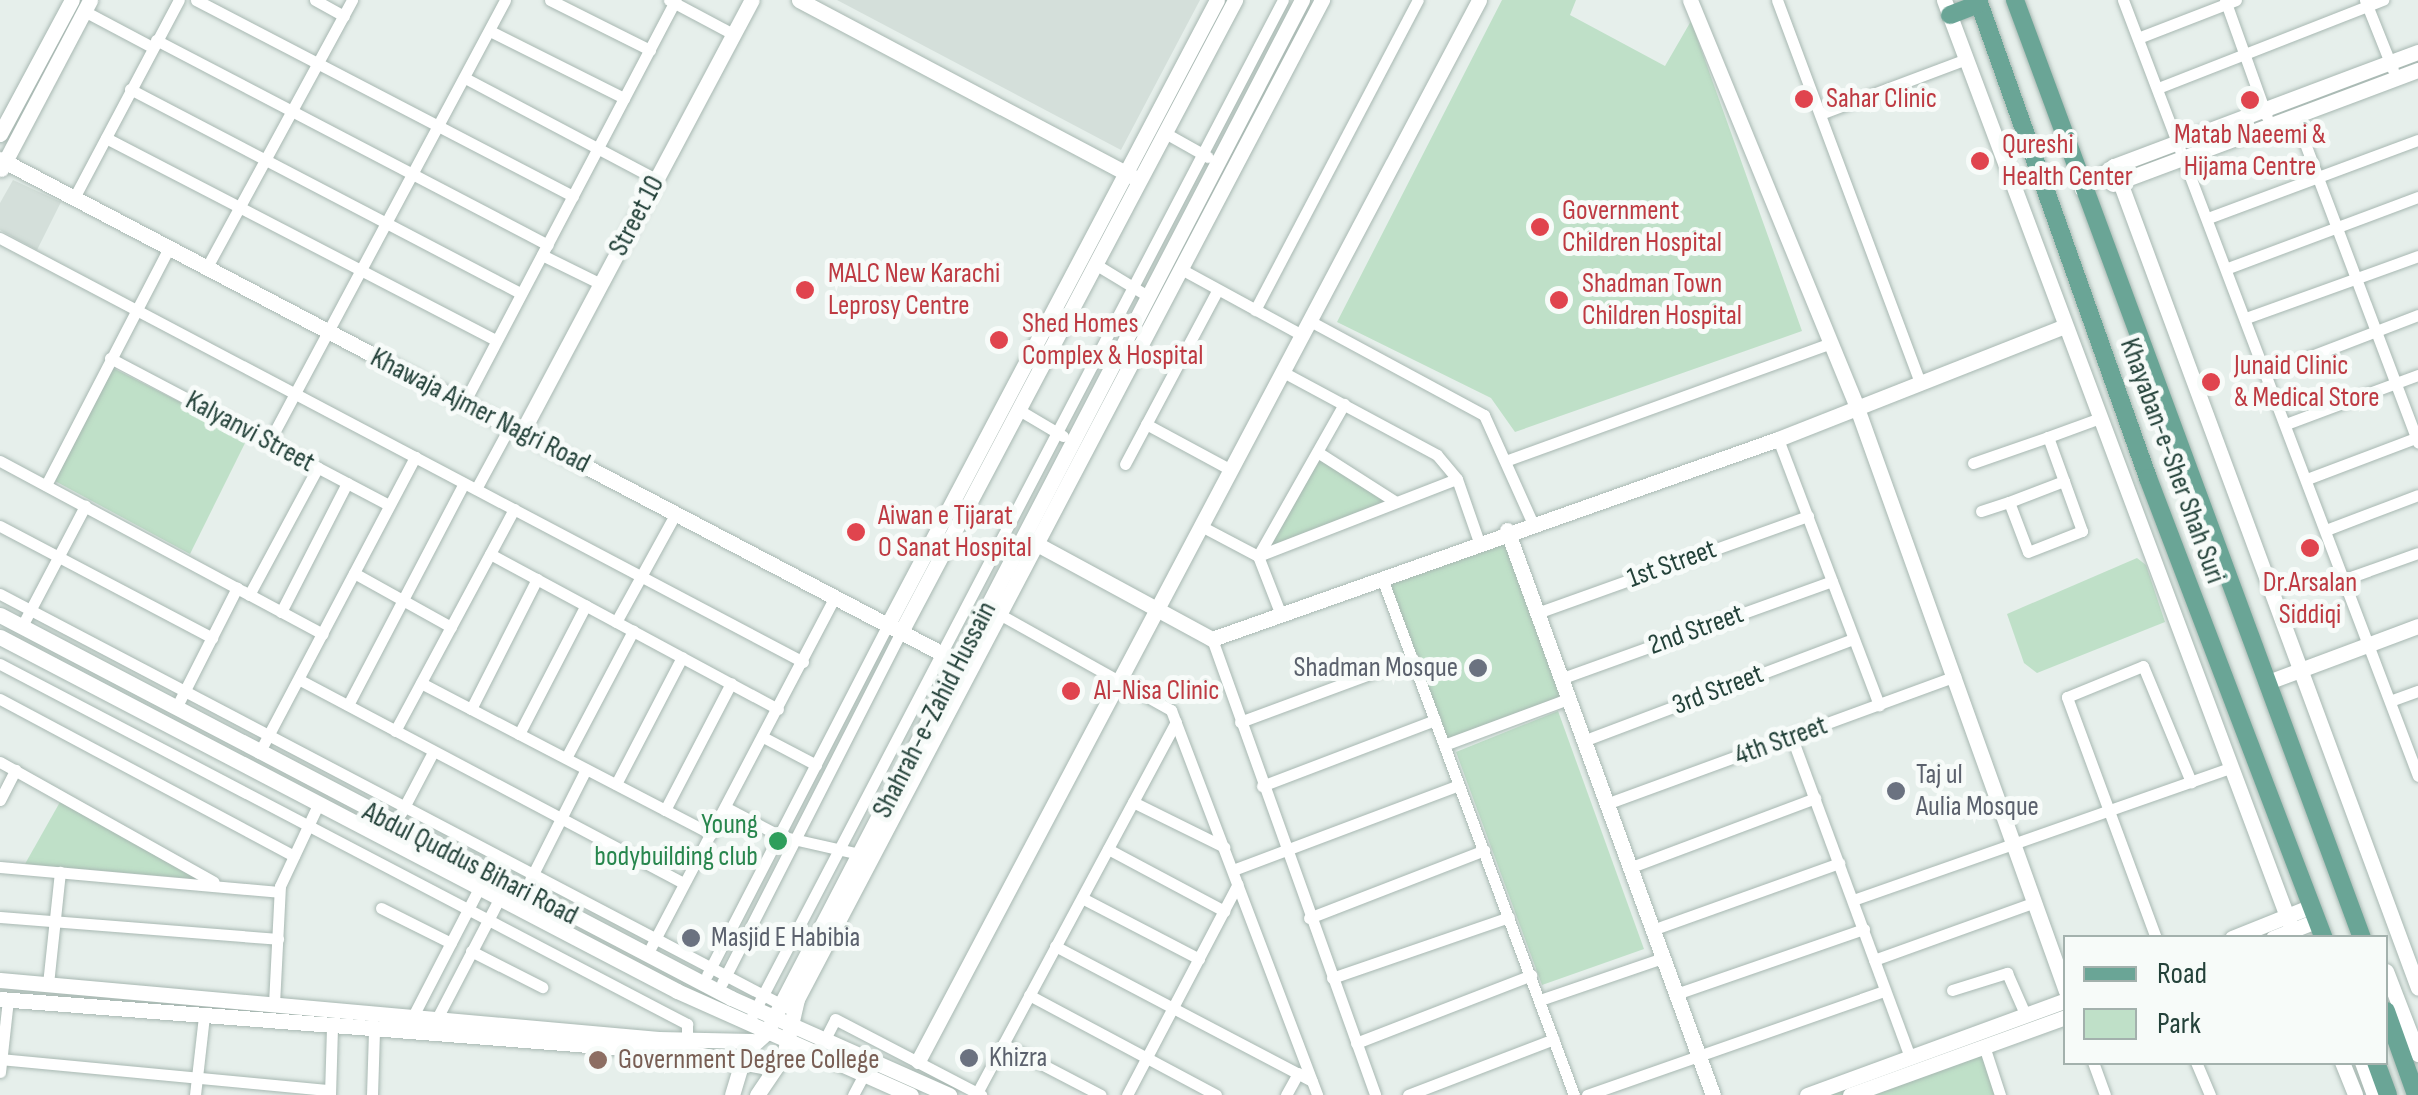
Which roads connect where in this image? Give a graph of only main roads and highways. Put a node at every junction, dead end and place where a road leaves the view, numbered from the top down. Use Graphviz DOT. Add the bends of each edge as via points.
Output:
graph roads {
  1 [pos="2016,0"];
  2 [pos="1979,2"];
  3 [pos="1947,8"];
  4 [pos="2318,921"];
  5 [pos="2362,934"];
  6 [pos="2388,1017"];
  7 [pos="2377,1065"];
  8 [pos="2388,1095"];
  9 [pos="2416,1095"];
  1 -- 5 [label="main road, Khayaban-e-Sher Shah Suri"];
  2 -- 3 [label="main road"];
  2 -- 4 [label="main road, Khayaban-e-Sher Shah Suri" via="2155,496"];
  6 -- 9 [label="main road"];
  7 -- 8 [label="main road"];
}
